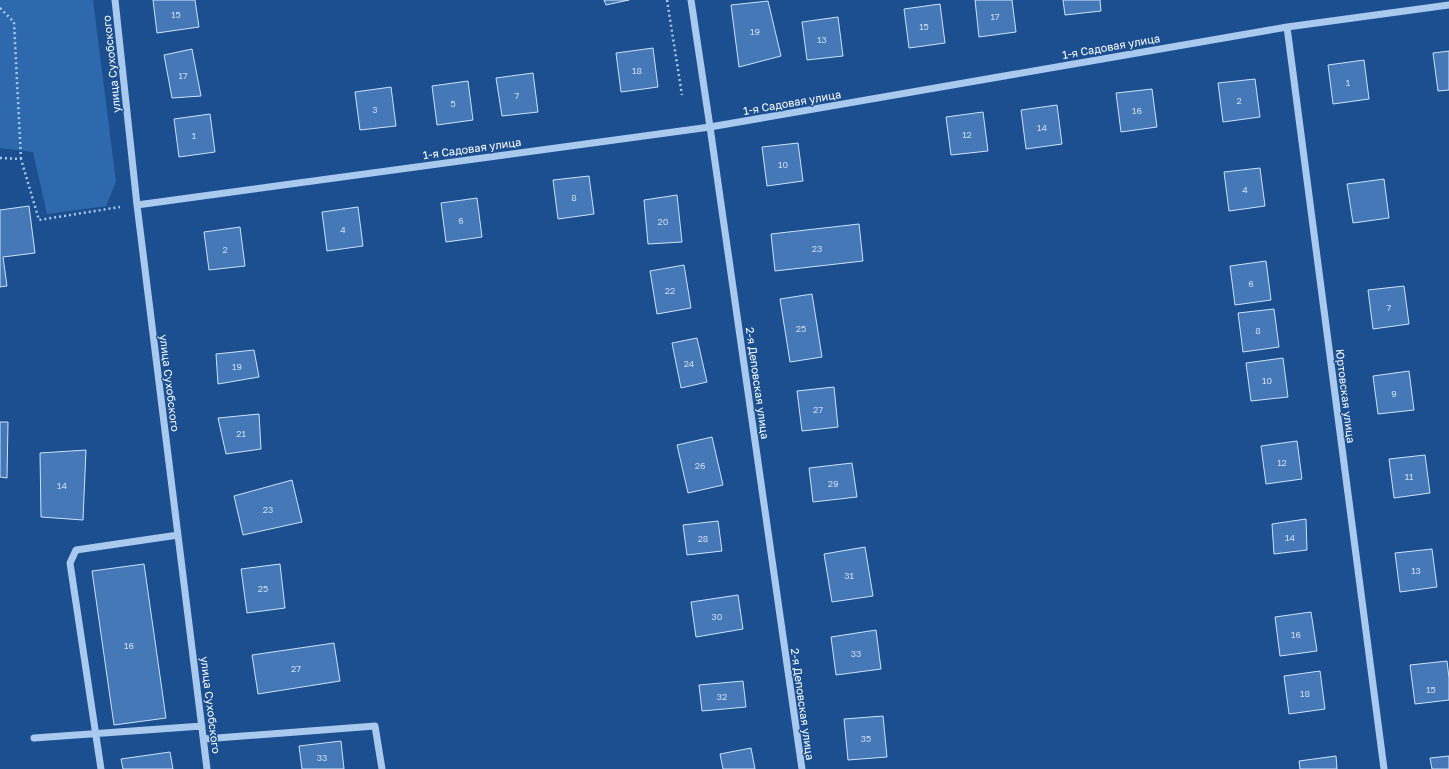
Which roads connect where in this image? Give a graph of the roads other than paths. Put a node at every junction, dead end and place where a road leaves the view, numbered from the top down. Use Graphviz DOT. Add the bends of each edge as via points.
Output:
graph roads {
  1 [pos="115,0"];
  2 [pos="691,0"];
  3 [pos="1449,5"];
  4 [pos="1287,26"];
  5 [pos="710,127"];
  6 [pos="137,205"];
  7 [pos="178,535"];
  8 [pos="202,726"];
  9 [pos="95,734"];
  10 [pos="34,738"];
  11 [pos="204,739"];
  12 [pos="101,769"];
  13 [pos="208,769"];
  14 [pos="382,769"];
  15 [pos="802,769"];
  16 [pos="1384,769"];
  1 -- 6 [label="street, улица Сухобского"];
  2 -- 5 [label="street, 2-я Деповская улица"];
  3 -- 4 [label="street, 1-я Садовая улица"];
  4 -- 5 [label="street, 1-я Садовая улица"];
  4 -- 16 [label="street, Юртовская улица"];
  5 -- 6 [label="street, 1-я Садовая улица"];
  5 -- 15 [label="street, 2-я Деповская улица"];
  6 -- 7 [label="street, улица Сухобского"];
  7 -- 8 [label="street, улица Сухобского"];
  7 -- 9 [label="street" via="76,550 70,564"];
  8 -- 9 [label="street"];
  8 -- 11 [label="street, улица Сухобского"];
  9 -- 10 [label="street"];
  9 -- 12 [label="street"];
  11 -- 13 [label="street, улица Сухобского"];
  11 -- 14 [label="street" via="375,726"];
}
